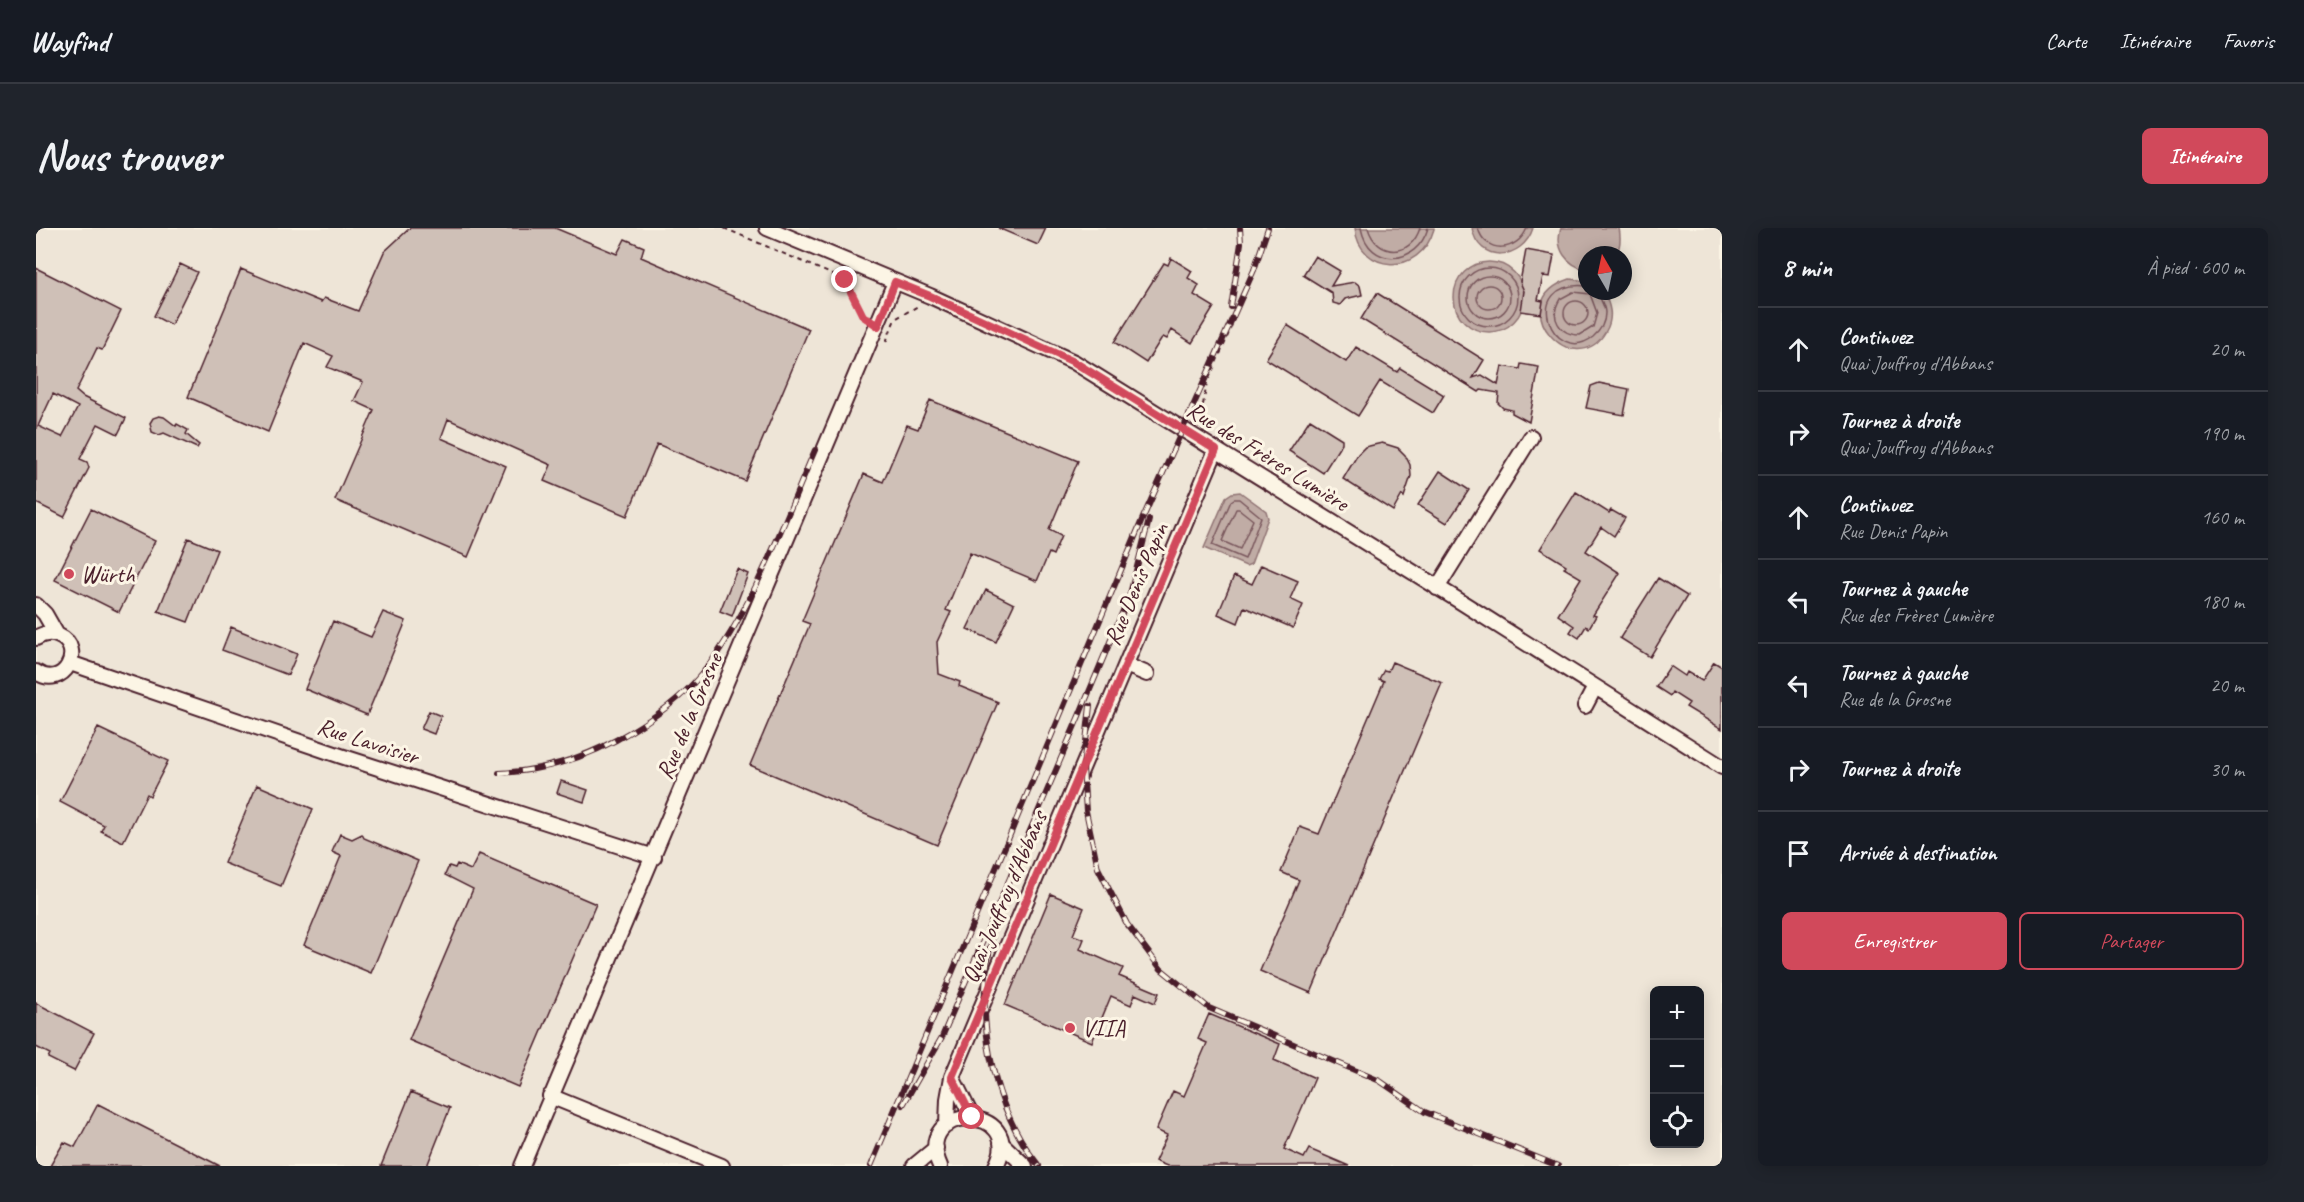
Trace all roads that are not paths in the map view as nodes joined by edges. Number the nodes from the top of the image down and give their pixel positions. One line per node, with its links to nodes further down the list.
1 (767, 228): 2 (street, Rue des Frères Lumière)
2 (895, 282): 4 (street, Rue des Frères Lumière); 17 (street, Rue de la Grosne)
3 (1531, 437): 5 (street)
4 (1216, 450): 5 (street, Rue des Frères Lumière); 10 (street, Rue Denis Papin)
5 (1437, 588): 13 (street, Rue des Frères Lumière)
6 (36, 605): 7 (street)
7 (57, 634): 8 (street); 9 (street)
8 (36, 638)
9 (70, 663): 11 (street); 17 (street, Rue Lavoisier)
10 (1126, 664): 12 (street); 15 (street, Rue Denis Papin)
11 (36, 672)
12 (1147, 674)
13 (1595, 687): 14 (street); 16 (street, Rue des Frères Lumière)
14 (1585, 706)
15 (1096, 735): 18 (street, Quai Jouffroy d'Abbans)
16 (1722, 767)
17 (654, 857): 19 (street, Rue de la Grosne)
18 (952, 1077): 20 (street); 21 (street, Quai Jouffroy d'Abbans)
19 (550, 1096): 24 (street, Rue de la Grosne); 25 (street)
20 (972, 1117): 21 (street); 22 (street)
21 (947, 1125): 23 (street)
22 (1001, 1143): 28 (street); 29 (street)
23 (936, 1148): 26 (street); 27 (street)
24 (522, 1166)
25 (722, 1166)
26 (914, 1166)
27 (940, 1166)
28 (996, 1166)
29 (1025, 1166)

